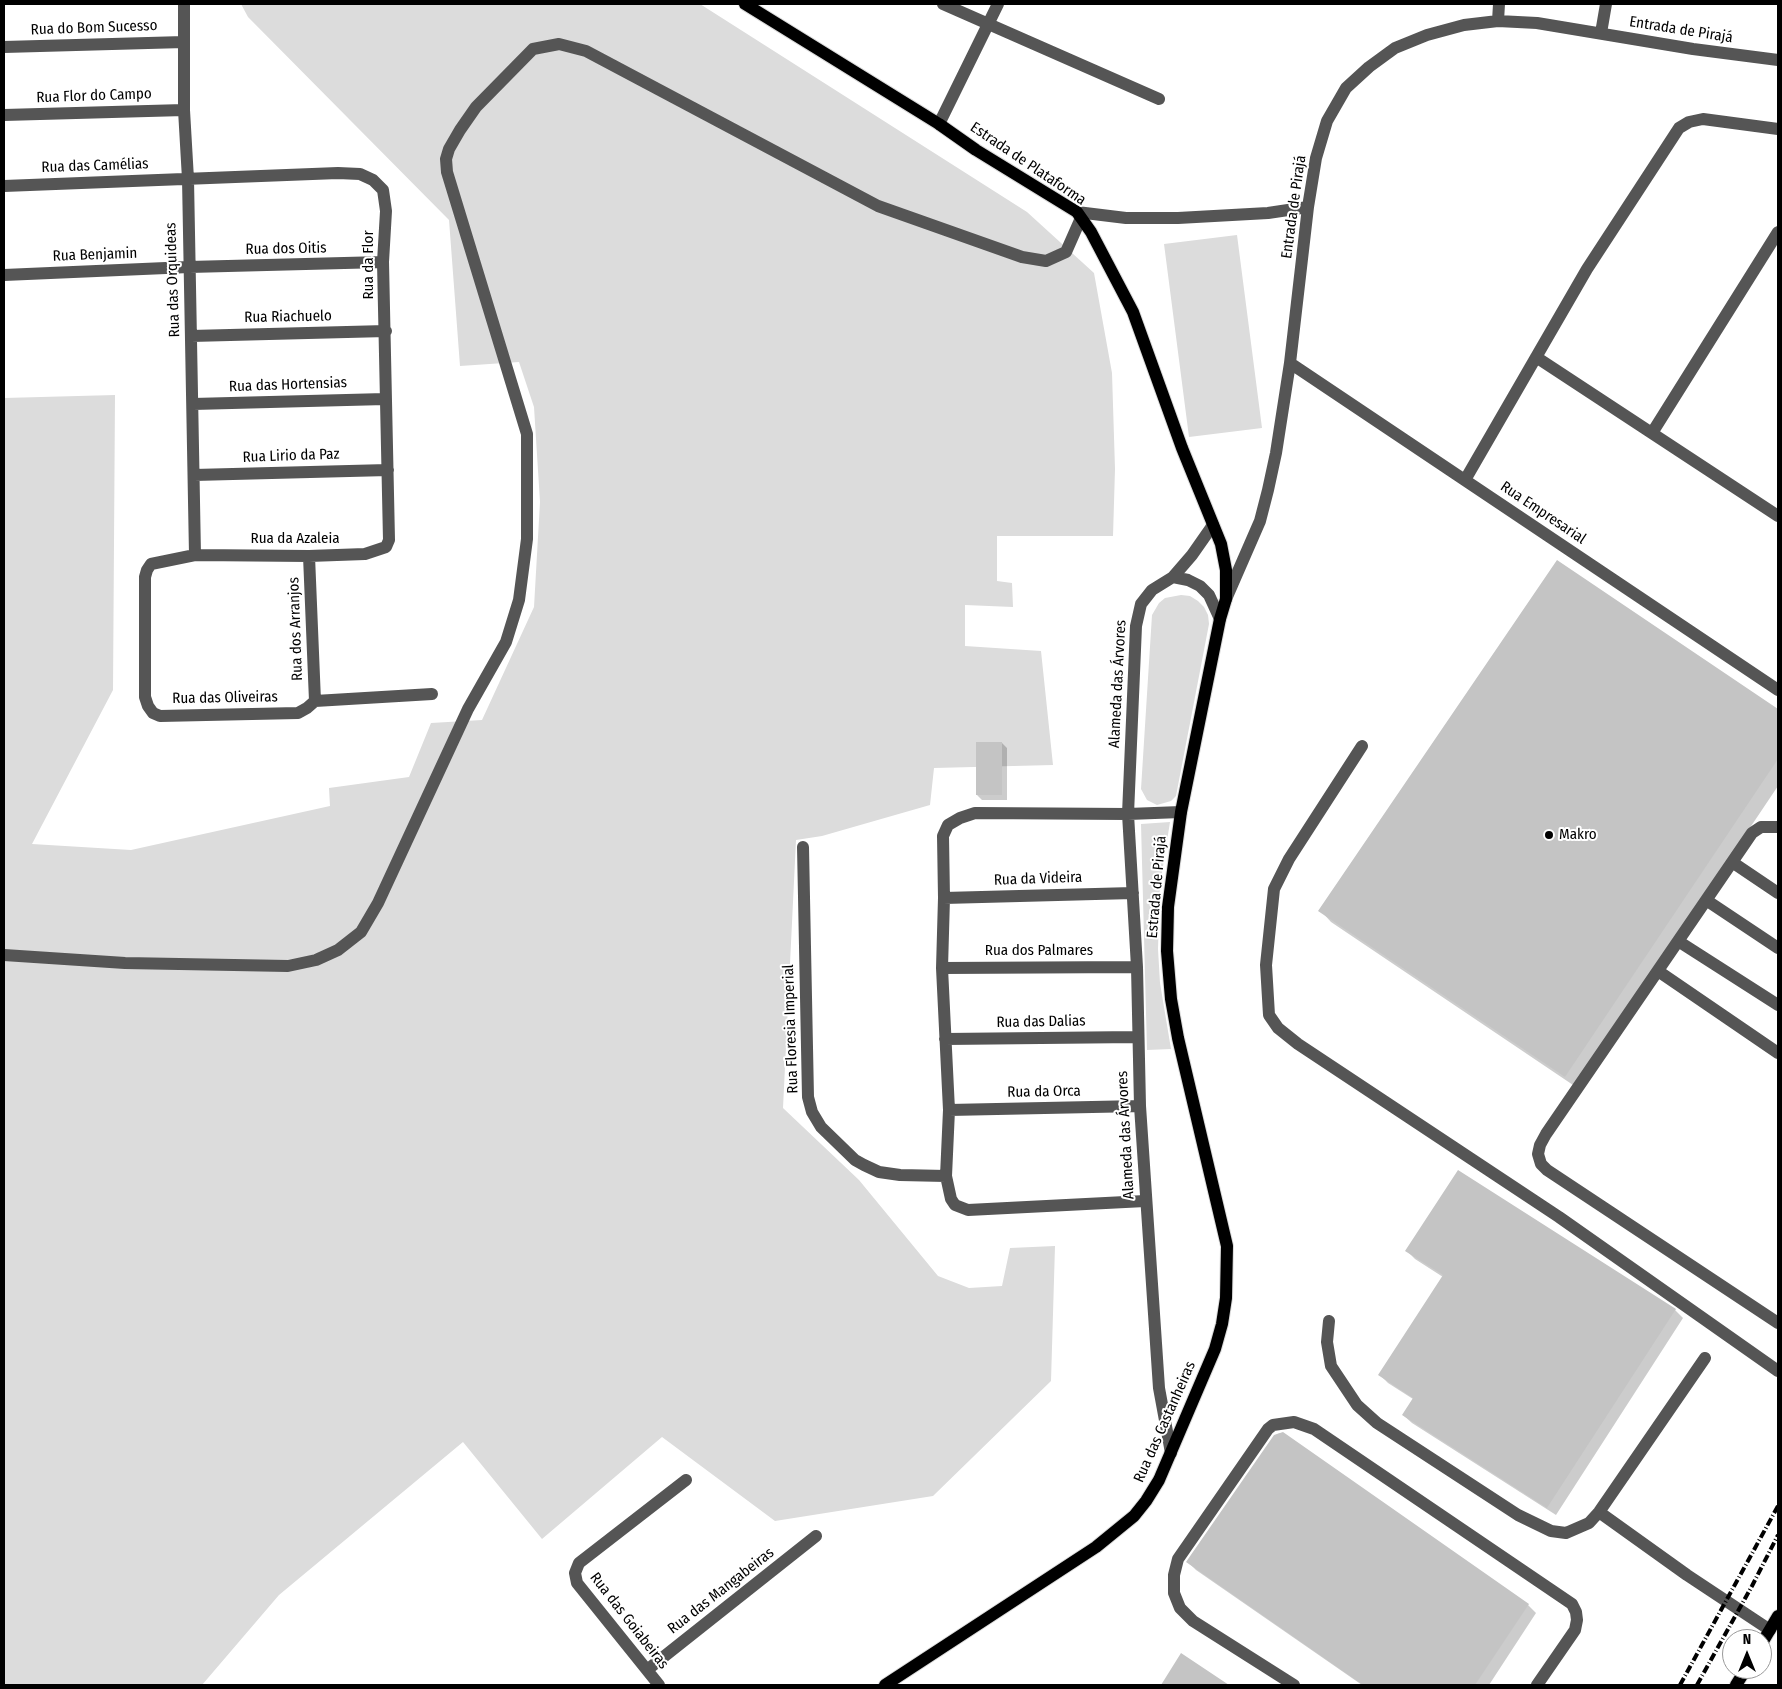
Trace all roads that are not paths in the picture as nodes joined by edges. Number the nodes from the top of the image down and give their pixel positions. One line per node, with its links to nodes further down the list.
1 (184, 4): 10 (street, Rua das Orquideas)
2 (745, 4): 16 (main road, Estrada de Plataforma)
3 (943, 4): 8 (street)
4 (998, 4): 8 (street)
5 (1499, 4): 7 (street)
6 (1606, 4): 9 (street)
7 (1498, 21): 9 (street, Entrada de Pirajá); 20 (street, Entrada de Pirajá)
8 (988, 24): 13 (street); 16 (street)
9 (1601, 34): 12 (street, Entrada de Pirajá)
10 (184, 42): 11 (street, Rua do Bom Sucesso); 14 (street, Rua das Orquideas)
11 (4, 47)
12 (1778, 60)
13 (1159, 99)
14 (184, 110): 15 (street, Rua Flor do Campo); 18 (street, Rua das Orquideas)
15 (4, 114)
16 (939, 124): 21 (main road, Estrada de Plataforma)
17 (1778, 129): 28 (street)
18 (188, 178): 19 (street, Rua das Camélias); 23 (street, Rua da Flor); 24 (street, Rua das Orquideas)
19 (4, 186)
20 (1308, 207): 21 (street); 29 (street, Entrada de Pirajá)
21 (1079, 215): 37 (main road, Estrada de Plataforma); 59 (street)
22 (1778, 232): 32 (street)
23 (384, 262): 24 (street, Rua dos Oitis); 26 (street, Rua da Flor)
24 (188, 267): 25 (street, Rua Benjamin); 27 (street, Rua das Orquideas)
25 (4, 276)
26 (386, 331): 27 (street, Rua Riachuelo); 30 (street, Rua da Flor)
27 (191, 336): 31 (street, Rua das Orquideas)
28 (1536, 357): 32 (street); 35 (street)
29 (1290, 363): 35 (street, Rua Empresarial); 42 (street, Entrada de Pirajá)
30 (385, 399): 31 (street, Rua das Hortensias); 33 (street, Rua da Flor)
31 (193, 404): 34 (street, Rua das Orquideas)
32 (1652, 433): 36 (street)
33 (388, 470): 34 (street, Rua Lirio da Paz); 38 (street, Rua da Flor)
34 (194, 476): 39 (street, Rua das Orquideas)
35 (1465, 480): 44 (street, Rua Empresarial)
36 (1778, 516)
37 (1213, 525): 41 (street, Alameda das Árvores); 42 (main road, Estrada de Plataforma)
38 (389, 540): 40 (street, Rua da Azaleia)
39 (195, 555): 40 (street, Rua da Azaleia); 46 (street, Rua das Oliveiras)
40 (309, 556): 46 (street, Rua dos Arranjos)
41 (1173, 577): 43 (street); 49 (street, Alameda das Árvores)
42 (1226, 599): 43 (main road, Estrada de Plataforma)
43 (1220, 619): 48 (main road, Estrada de Pirajá)
44 (1778, 690)
45 (432, 694): 46 (street, Rua das Oliveiras)
46 (315, 701)
47 (1362, 746): 75 (street)
48 (1181, 812): 49 (street); 71 (main road, Estrada de Pirajá)
49 (1128, 814): 53 (street, Alameda das Árvores); 55 (street)
50 (1778, 827): 52 (street)
51 (803, 847): 69 (street, Rua Floresia Imperial)
52 (1732, 862): 54 (street); 56 (street)
53 (1134, 892): 55 (street, Rua da Videira); 60 (street, Alameda das Árvores)
54 (1778, 893)
55 (944, 898): 61 (street)
56 (1706, 900): 57 (street); 58 (street)
57 (1678, 941): 62 (street); 63 (street)
58 (1778, 948)
59 (4, 955)
60 (1136, 967): 61 (street, Rua dos Palmares); 64 (street, Alameda das Árvores)
61 (942, 968): 65 (street)
62 (1658, 972): 66 (street); 73 (street)
63 (1778, 1005)
64 (1137, 1037): 65 (street, Rua das Dalias); 67 (street, Alameda das Árvores)
65 (945, 1040): 68 (street)
66 (1778, 1053)
67 (1140, 1106): 68 (street, Rua da Orca); 70 (street, Alameda das Árvores)
68 (949, 1110): 69 (street)
69 (946, 1176): 70 (street)
70 (1145, 1201): 76 (street, Alameda das Árvores)
71 (1221, 1217): 76 (main road, Rua das Castanheiras)
72 (1329, 1321): 78 (street)
73 (1778, 1323)
74 (1705, 1358): 78 (street)
75 (1778, 1370)
76 (1171, 1453): 85 (main road, Rua das Castanheiras)
77 (686, 1480): 83 (street, Rua das Goiabeiras)
78 (1599, 1512): 81 (street)
79 (816, 1536): 83 (street, Rua das Mangabeiras)
80 (1778, 1616): 82 (main road)
81 (1768, 1629)
82 (1771, 1629)
83 (647, 1670): 84 (street, Rua das Goiabeiras)
84 (659, 1685)
85 (886, 1685)
86 (1294, 1685): 87 (street)
87 (1538, 1685)

